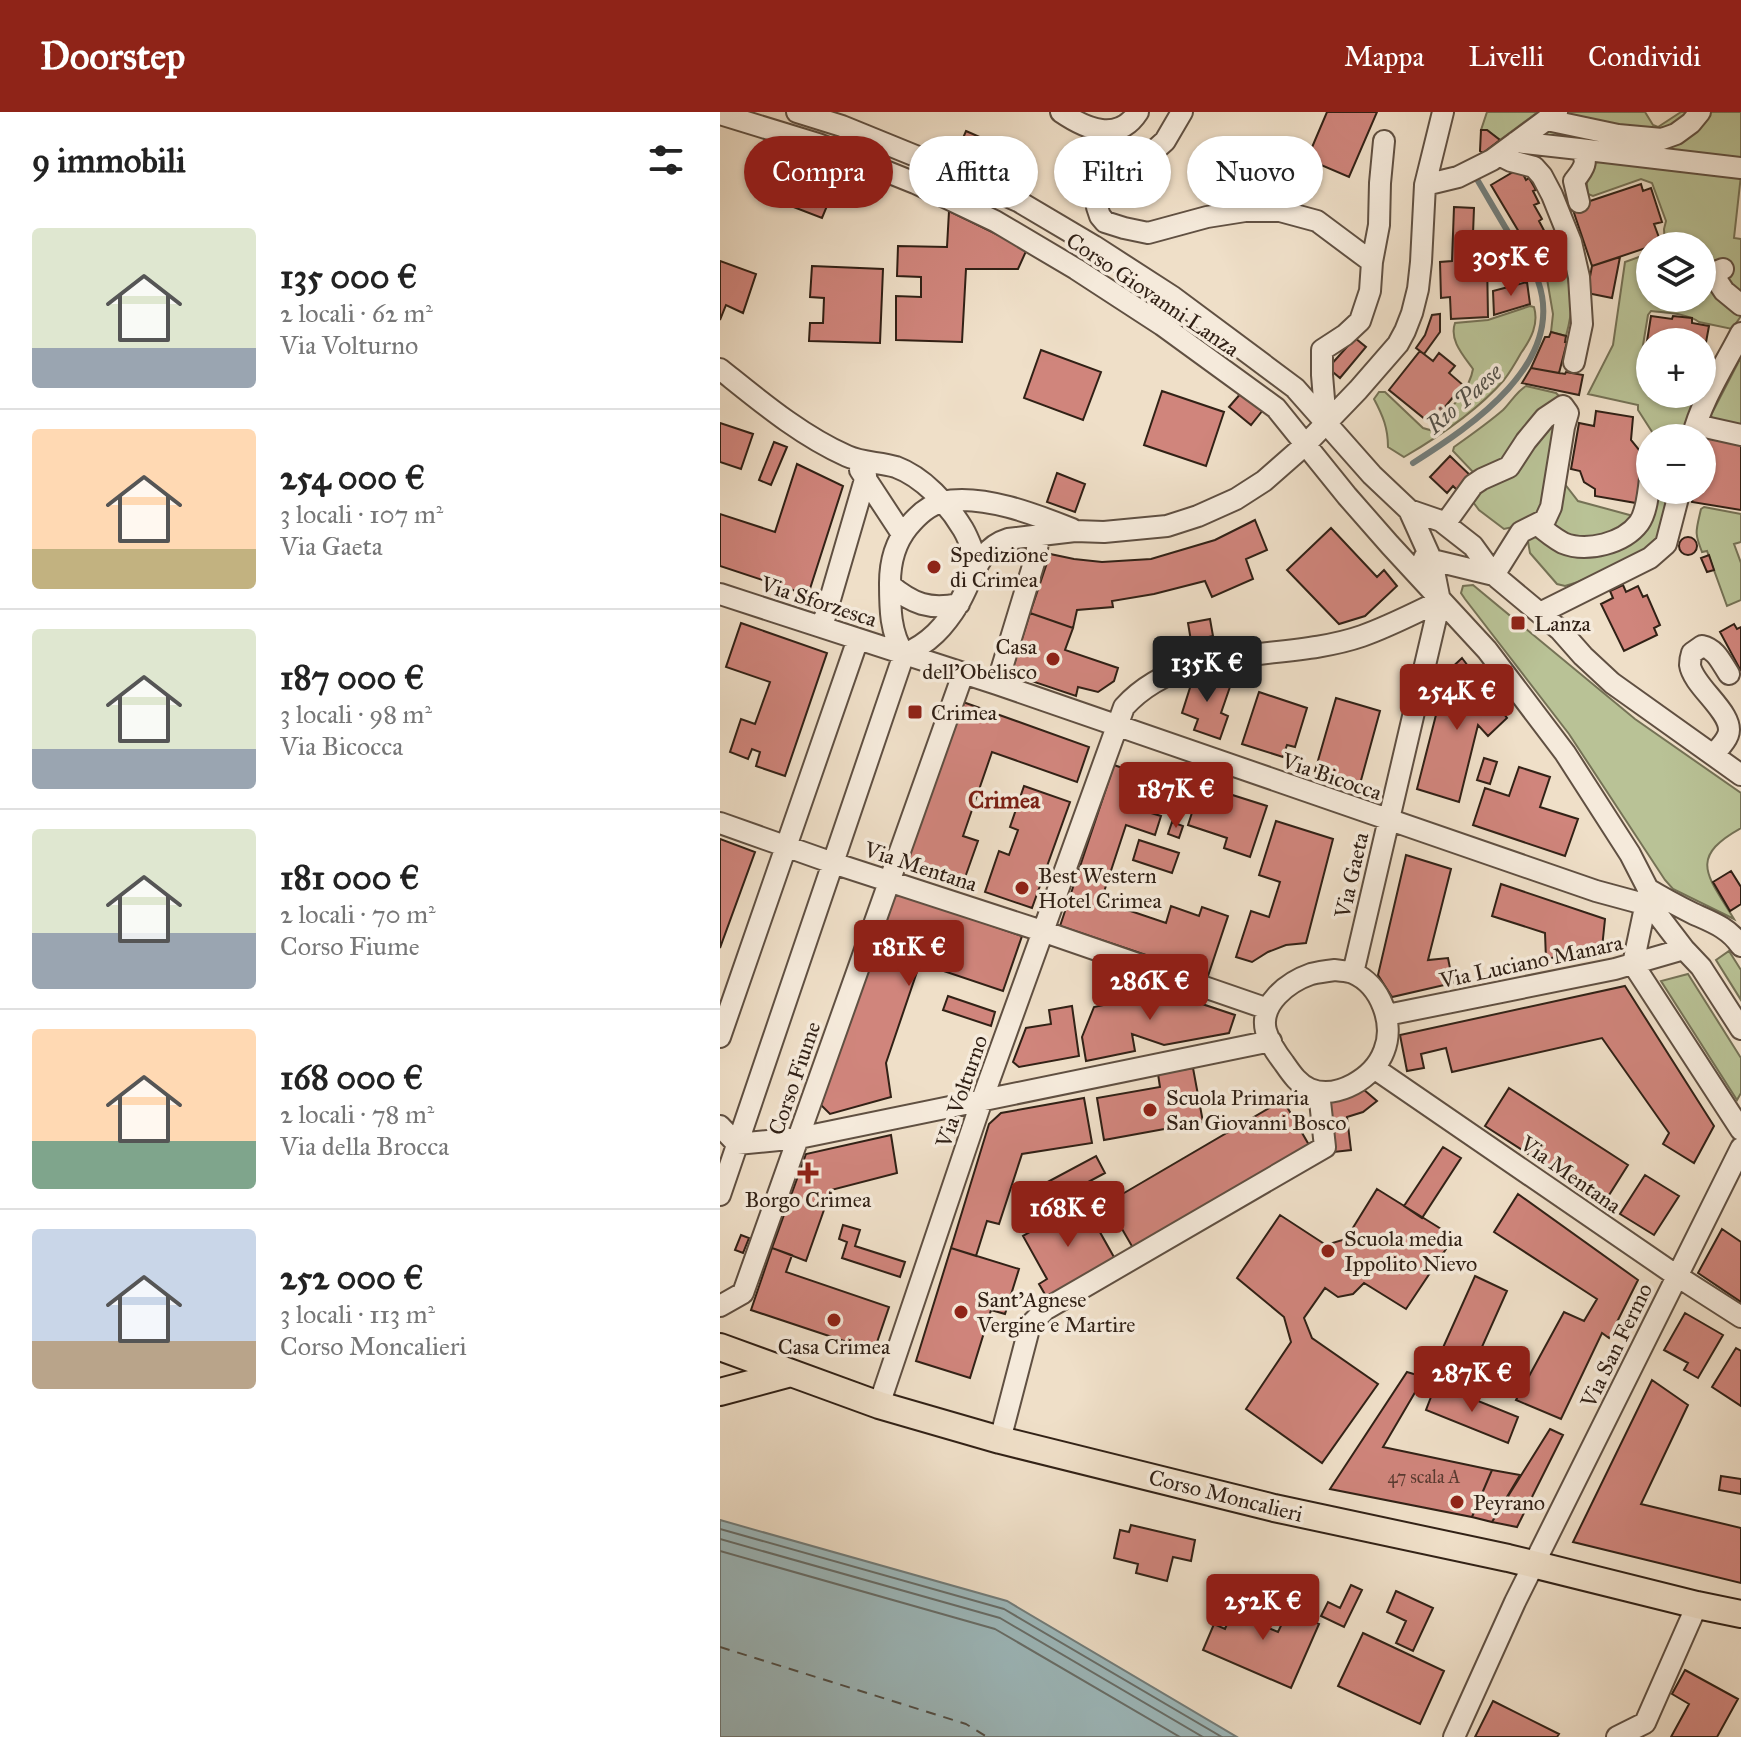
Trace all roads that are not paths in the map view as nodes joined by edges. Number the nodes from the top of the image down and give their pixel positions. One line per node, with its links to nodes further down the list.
1 (797, 112): 24 (street, Corso Giovanni Lanza)
2 (1061, 112): 3 (street)
3 (1138, 112)
4 (1182, 112): 16 (street)
5 (1443, 112): 14 (street)
6 (1700, 112): 8 (street)
7 (720, 114): 24 (street, Corso Giovanni Lanza)
8 (1552, 116): 10 (street)
9 (1384, 141): 16 (street)
10 (1516, 142): 11 (street); 12 (street)
11 (1579, 149): 13 (street); 15 (street)
12 (1499, 155): 14 (street); 20 (street)
13 (1741, 168)
14 (1425, 185): 24 (street)
15 (1579, 202)
16 (1372, 262): 24 (street)
17 (1723, 269): 18 (street)
18 (1741, 305)
19 (1741, 333): 22 (street)
20 (1574, 362)
21 (720, 369): 26 (street)
22 (1698, 424)
23 (1716, 433): 25 (street)
24 (1316, 434): 31 (street, Corso Giovanni Lanza); 34 (street); 37 (street, Corso Giovanni Lanza)
25 (1741, 435)
26 (850, 458): 27 (street); 28 (street)
27 (866, 476): 35 (street); 46 (street)
28 (943, 502): 34 (street); 35 (street); 39 (street)
29 (1646, 504): 33 (street)
30 (1676, 504): 45 (street)
31 (1409, 510): 32 (street); 38 (street, Corso Giovanni Lanza)
32 (1445, 524): 33 (street); 40 (street)
33 (1537, 524): 40 (street)
34 (1075, 531): 36 (street)
35 (902, 534): 41 (street)
36 (1039, 535): 39 (street); 51 (street)
37 (1390, 545): 38 (street); 43 (street, Corso Giovanni Lanza)
38 (1432, 561): 40 (street); 43 (street, Corso Giovanni Lanza)
39 (978, 563): 44 (street)
40 (1494, 575): 45 (street)
41 (890, 585): 44 (street); 48 (street)
42 (720, 594): 46 (street, Via Sforzesca)
43 (1440, 601): 52 (street, Via Volturno); 55 (street, Via Gaeta); 60 (street, Corso Giovanni Lanza)
44 (959, 604): 48 (street)
45 (1540, 613): 53 (street)
46 (822, 627): 47 (street, Via Sforzesca)
47 (858, 639): 48 (street, Via Sforzesca); 57 (street)
48 (904, 654): 49 (street, Via Bicocca); 58 (street, Corso Fiume)
49 (963, 674): 51 (street, Via Bicocca); 59 (street, Corso Fiume)
50 (1729, 674): 53 (street)
51 (997, 684): 52 (street, Via Bicocca)
52 (1116, 726): 55 (street, Via Bicocca); 61 (street, Via Volturno)
53 (1713, 755): 54 (street)
54 (1741, 775)
55 (1389, 821): 60 (street, Via Bicocca); 65 (street, Via Gaeta)
56 (720, 823): 57 (street, Via Mentana)
57 (785, 846): 58 (street, Via Mentana); 69 (street)
58 (833, 863): 59 (street, Via Mentana); 77 (street, Corso Fiume)
59 (889, 881): 61 (street, Via Mentana); 76 (street, Corso Fiume)
60 (1650, 900): 62 (street); 63 (street, Corso Giovanni Lanza); 64 (street)
61 (1042, 931): 66 (street, Via Mentana); 73 (street, Via Volturno)
62 (1741, 946)
63 (1684, 949): 64 (street, Via Luciano Manara); 68 (street, Corso Giovanni Lanza)
64 (1633, 964): 67 (street, Via Luciano Manara); 75 (street)
65 (1353, 973): 66 (street); 67 (street)
66 (1268, 1009): 70 (street)
67 (1387, 1015): 71 (street)
68 (1741, 1029)
69 (720, 1037)
70 (1271, 1041): 72 (street); 73 (street)
71 (1374, 1068): 72 (street); 80 (street, Via Mentana)
72 (1319, 1092): 87 (street)
73 (982, 1100): 76 (street); 86 (street, Via Volturno)
74 (720, 1126): 77 (street)
75 (1741, 1130)
76 (799, 1138): 77 (street); 81 (street, Corso Fiume)
77 (737, 1144): 79 (street, Corso Fiume)
78 (1741, 1148): 80 (street, Via San Fermo)
79 (720, 1195)
80 (1677, 1276): 82 (street, Via Mentana); 88 (street, Via San Fermo)
81 (720, 1306)
82 (1741, 1317)
83 (720, 1347): 84 (main road, Corso Moncalieri)
84 (791, 1373): 85 (main road); 86 (main road, Corso Moncalieri)
85 (720, 1392)
86 (879, 1405): 87 (main road, Corso Moncalieri)
87 (1000, 1440): 88 (main road, Corso Moncalieri)
88 (1534, 1564): 89 (main road, Corso Moncalieri); 91 (street, Via San Fermo)
89 (1697, 1605): 90 (main road, Corso Moncalieri); 92 (street)
90 (1741, 1614)
91 (1454, 1737)
92 (1617, 1737)

